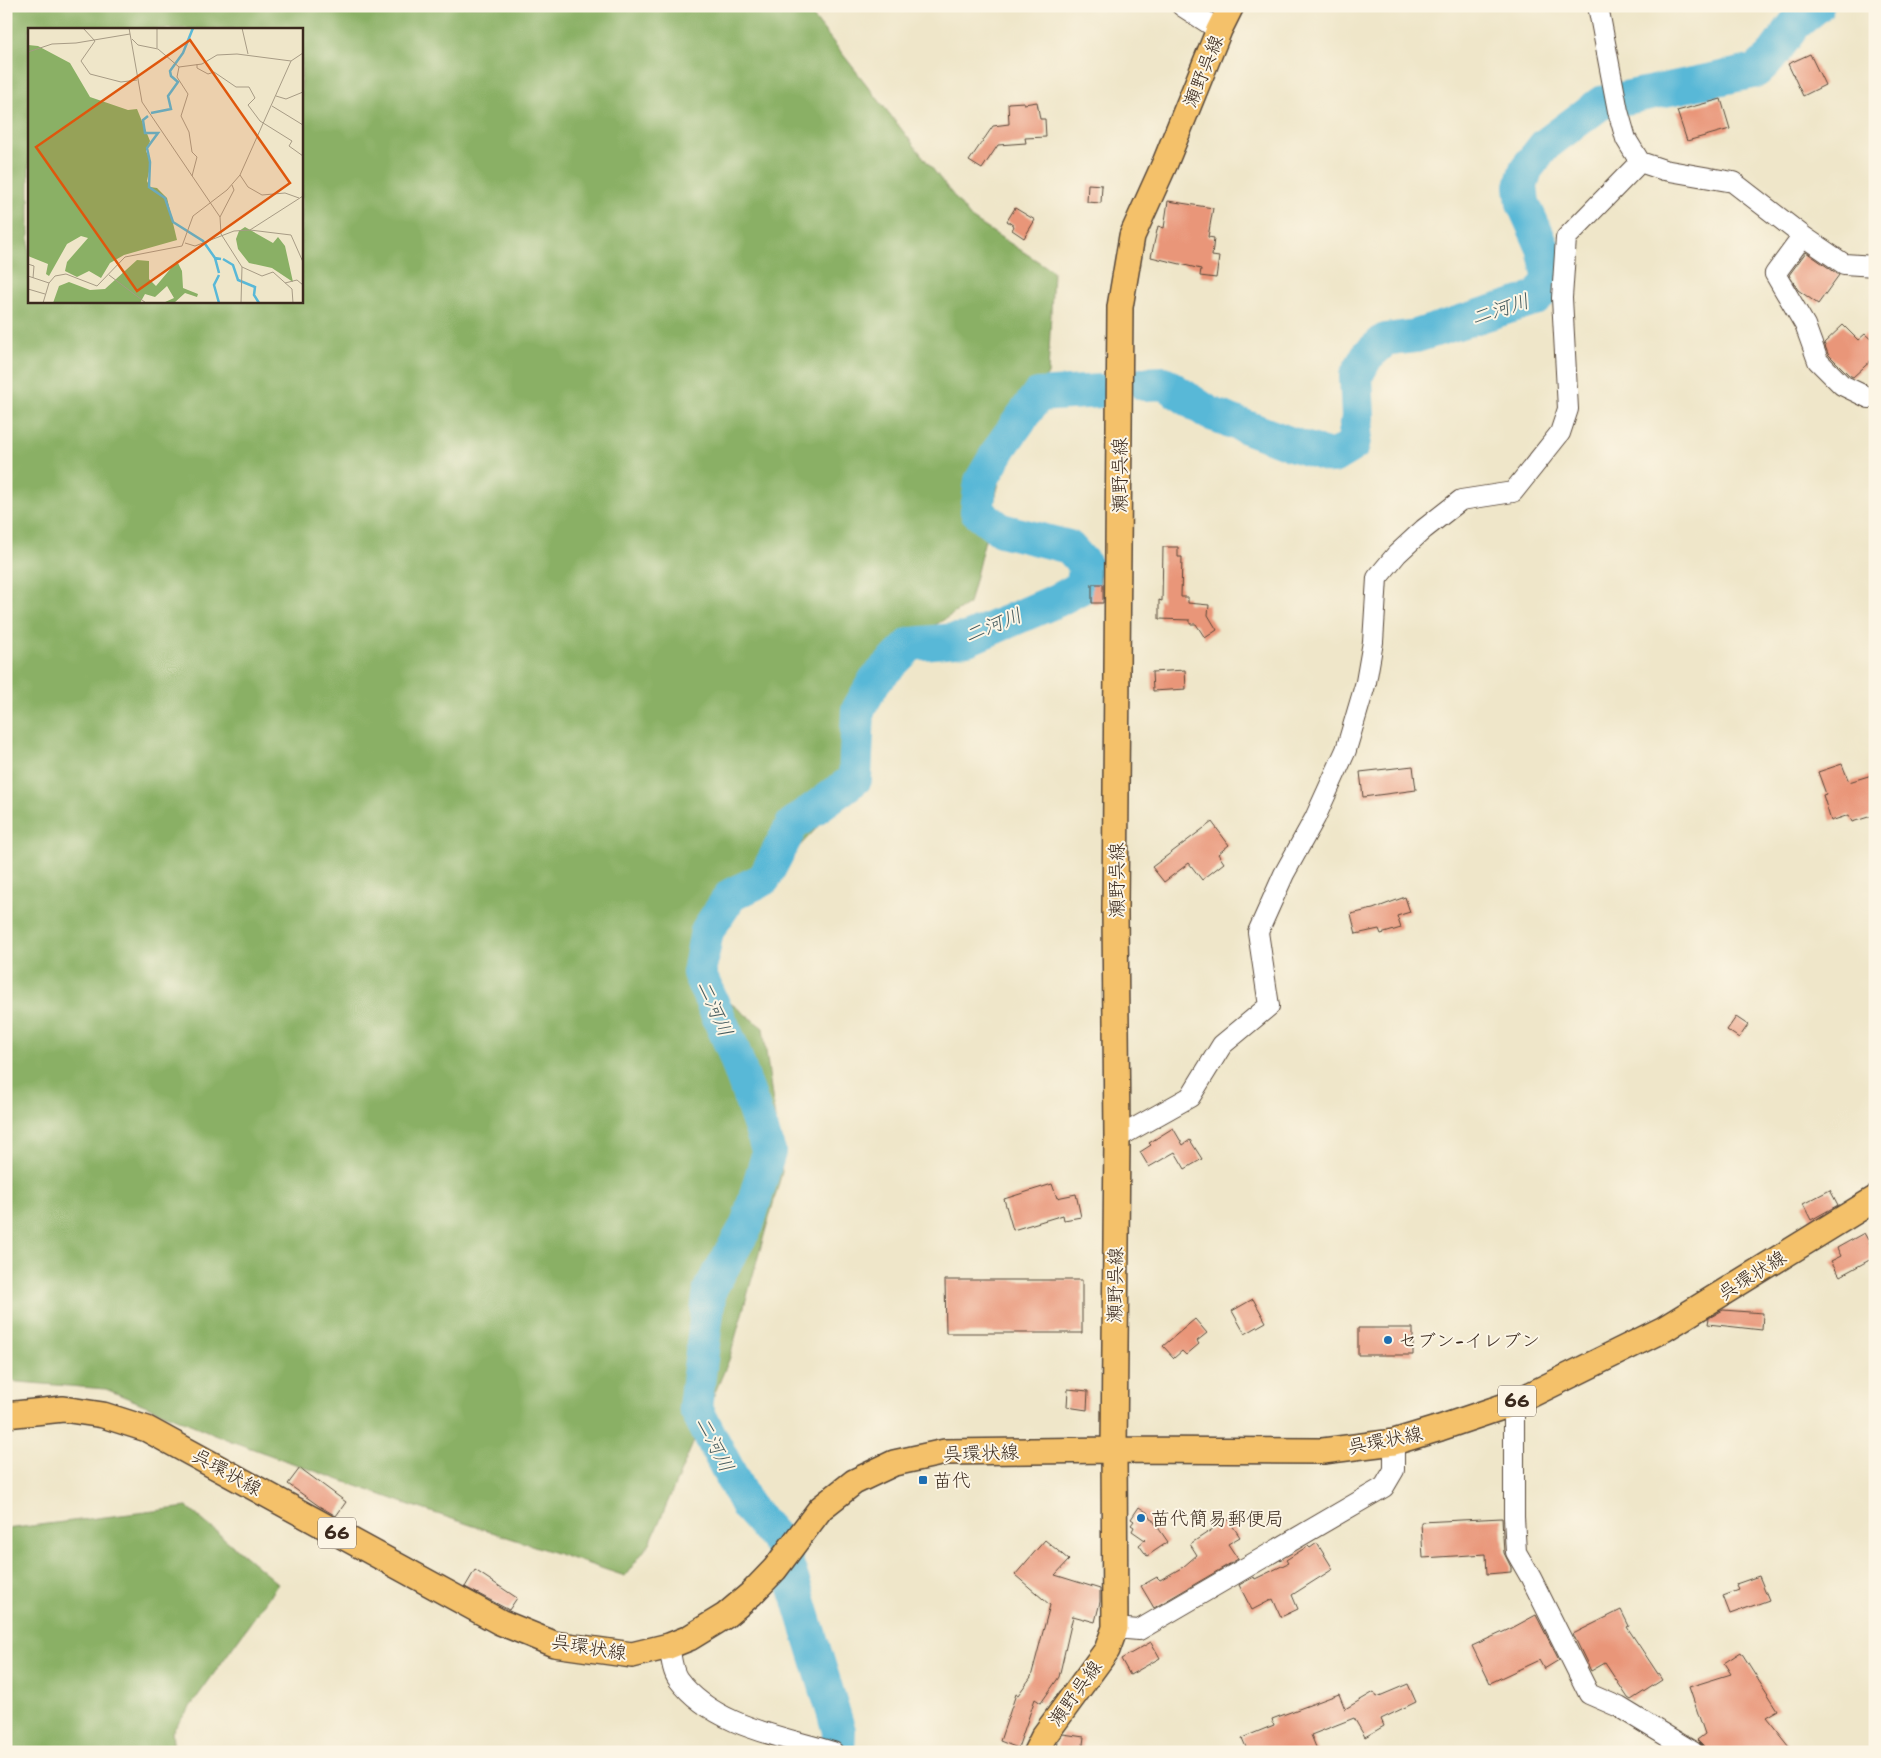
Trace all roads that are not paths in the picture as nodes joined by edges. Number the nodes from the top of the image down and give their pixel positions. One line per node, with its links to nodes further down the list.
1 (1182, 6): 4 (street)
2 (1231, 6): 4 (main road, 瀬野呉線)
3 (1598, 6): 5 (street)
4 (1219, 30): 9 (main road, 瀬野呉線)
5 (1640, 162): 6 (street); 9 (street)
6 (1803, 236): 7 (street); 8 (street)
7 (1875, 266)
8 (1875, 398)
9 (1117, 1138): 14 (main road, 瀬野呉線)
10 (1875, 1199): 11 (main road, 呉環状線 / 66)
11 (1514, 1403): 13 (main road, 呉環状線 / 66); 19 (street)
12 (6, 1415): 16 (main road, 呉環状線 / 66)
13 (1394, 1442): 14 (main road, 呉環状線 / 66); 15 (street)
14 (1114, 1450): 15 (main road, 瀬野呉線); 16 (main road, 呉環状線 / 66)
15 (1115, 1628): 18 (main road, 瀬野呉線)
16 (669, 1646): 17 (street)
17 (833, 1752)
18 (1036, 1752)
19 (1693, 1752)

